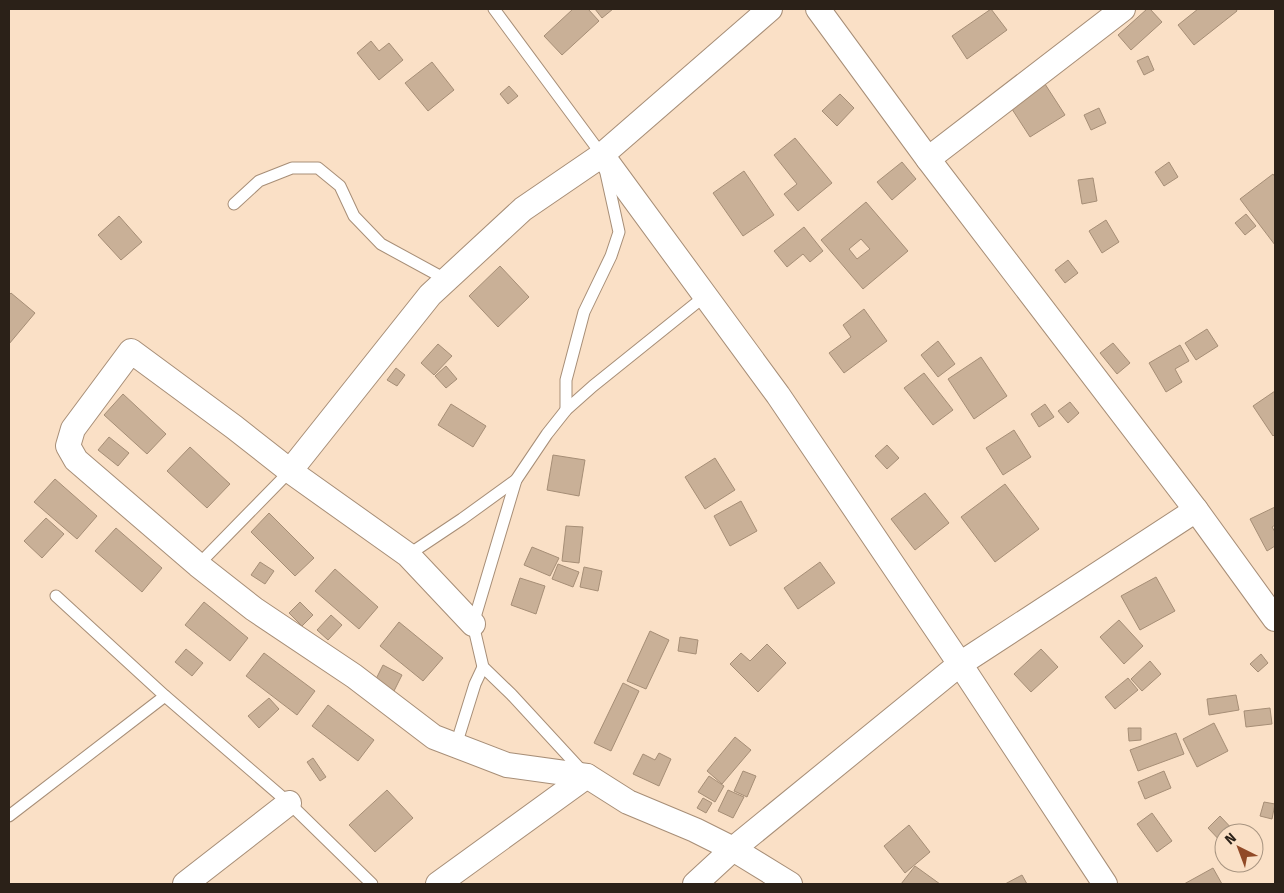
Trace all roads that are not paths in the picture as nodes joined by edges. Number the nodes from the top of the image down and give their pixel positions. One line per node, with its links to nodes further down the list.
1 (494, 9): 5 (lane)
2 (770, 9): 5 (street)
3 (818, 9): 6 (street)
4 (1123, 9): 6 (street)
5 (602, 155): 8 (street); 9 (street); 10 (lane)
6 (928, 159): 13 (street)
7 (234, 204): 8 (lane)
8 (447, 280): 11 (street)
9 (706, 296): 10 (lane); 19 (street)
10 (566, 410): 12 (lane)
11 (290, 471): 14 (street); 15 (lane); 15 (street)
12 (516, 480): 14 (lane); 18 (lane)
13 (1196, 510): 17 (street); 19 (street)
14 (408, 555): 18 (street)
15 (198, 565): 22 (street)
16 (56, 596): 21 (lane)
17 (1275, 619)
18 (473, 624): 20 (lane)
19 (960, 664): 26 (street); 32 (street)
20 (483, 667): 22 (lane); 23 (lane)
21 (165, 696): 24 (lane); 25 (lane)
22 (456, 745): 23 (street)
23 (587, 776): 26 (street); 29 (street)
24 (289, 803): 27 (street); 28 (lane)
25 (9, 816)
26 (734, 849): 30 (street); 31 (street)
27 (185, 884)
28 (372, 884)
29 (438, 884)
30 (695, 884)
31 (790, 884)
32 (1105, 884)

